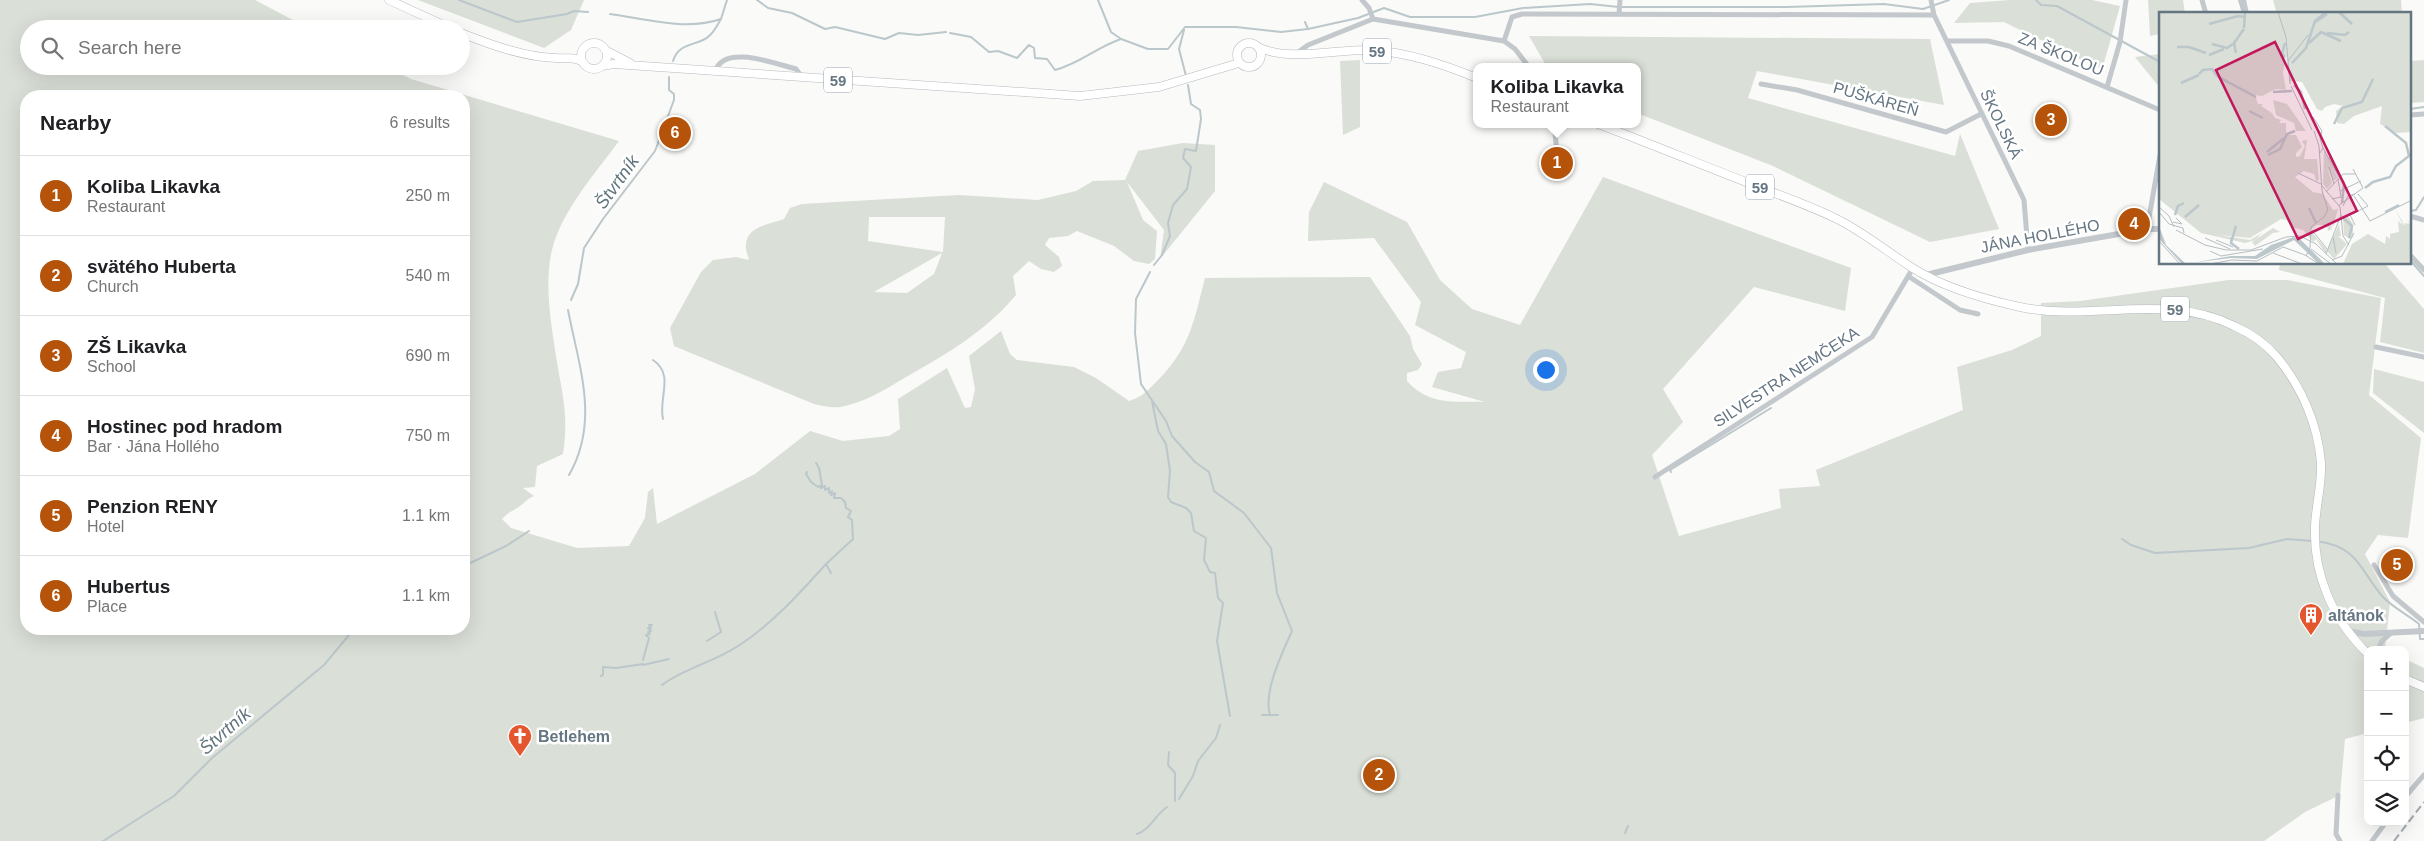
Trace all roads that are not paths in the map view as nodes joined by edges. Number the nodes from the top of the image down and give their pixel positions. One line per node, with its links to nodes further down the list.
1 (389, 0): 9 (main road)
2 (1362, 0): 7 (street)
3 (1620, 0): 6 (street)
4 (1931, 0): 8 (street, ŠKOLSKÁ)
5 (2126, 0): 31 (street)
6 (1619, 14): 8 (street); 11 (street)
7 (1371, 15): 11 (street); 18 (street)
8 (1934, 15): 12 (street, ŠKOLSKÁ)
9 (432, 20)
10 (470, 36): 19 (main road, 59)
11 (1504, 41): 23 (street)
12 (1947, 41): 31 (street, ZA ŠKOLOU); 33 (street, ŠKOLSKÁ)
13 (1258, 47): 16 (main road, 59); 17 (main road, 59); 20 (main road)
14 (584, 48): 15 (main road, 59); 19 (main road, 59); 21 (main road)
15 (605, 50): 24 (main road); 25 (main road, 59)
16 (1238, 51): 22 (main road); 27 (main road, 59)
17 (1273, 52): 18 (main road, 59); 20 (main road, 59)
18 (1297, 53): 29 (main road, 59)
19 (551, 58): 21 (main road, 59)
20 (1261, 60): 22 (main road, 59)
21 (583, 62): 24 (main road, 59)
22 (1239, 63): 27 (main road, 59)
23 (1525, 63)
24 (602, 66): 25 (main road, 59)
25 (636, 66): 26 (main road, 59)
26 (715, 72): 28 (main road, 59); 28 (street)
27 (1198, 76): 28 (main road, 59)
28 (802, 77)
29 (1473, 77)
30 (1761, 84): 33 (street, PUŠKÁREŇ)
31 (2106, 87): 32 (street, ZA ŠKOLOU)
32 (2159, 110)
33 (1981, 114): 40 (street, ŠKOLSKÁ)
34 (1554, 128): 36 (street)
35 (1608, 128): 42 (main road, 59)
36 (1556, 152)
37 (2159, 161): 38 (street)
38 (2147, 229): 39 (street, JÁNA HOLLÉHO); 40 (street, JÁNA HOLLÉHO)
39 (2159, 230)
40 (2028, 250): 44 (street, JÁNA HOLLÉHO)
41 (2412, 257): 43 (street)
42 (1912, 268): 44 (main road, 59); 45 (street, SILVESTRA NEMČEKA)
43 (2424, 270)
44 (1926, 275): 52 (main road, 59)
45 (1908, 276): 46 (street); 49 (street, SILVESTRA NEMČEKA)
46 (1978, 314)
47 (2376, 347): 48 (street)
48 (2424, 357)
49 (1655, 477)
50 (2374, 565): 51 (street)
51 (2424, 622)
52 (2347, 630): 54 (street); 56 (main road, 59)
53 (2424, 631): 54 (street)
54 (2391, 633): 55 (street)
55 (2380, 646)
56 (2364, 649)
57 (2409, 681): 58 (main road)
58 (2424, 687)
59 (2424, 775): 60 (street)
60 (2409, 792)
61 (2338, 795): 63 (street)
62 (2383, 826): 64 (street)
63 (2340, 841)
64 (2372, 841)

